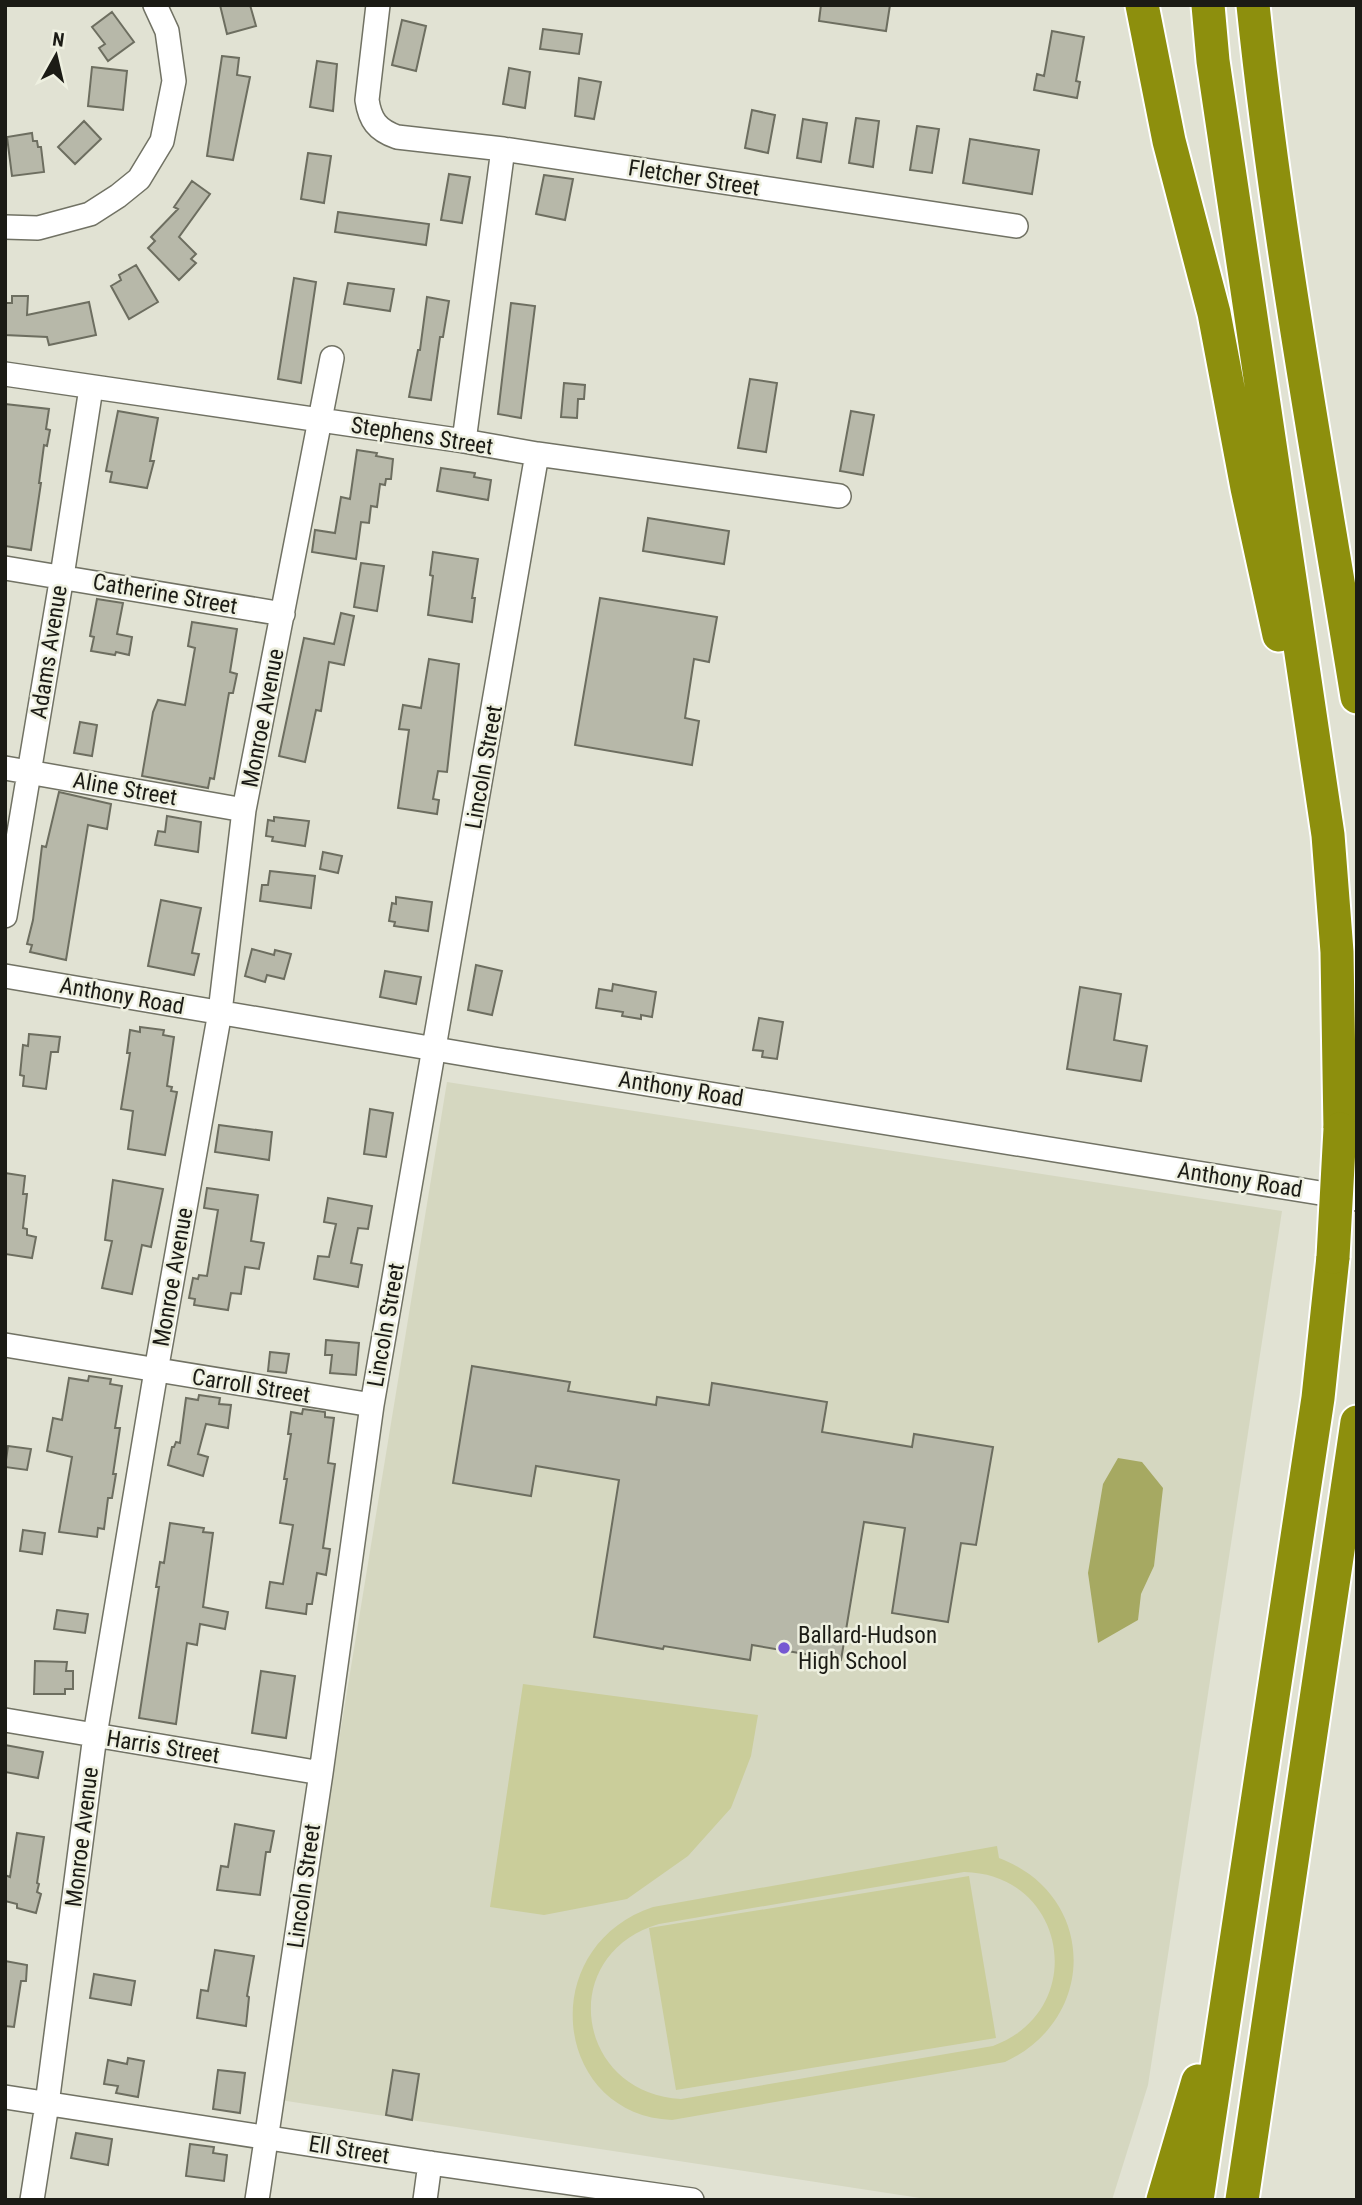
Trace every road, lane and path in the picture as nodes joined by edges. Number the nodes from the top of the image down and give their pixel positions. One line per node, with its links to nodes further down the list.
1 (155, 5): 7 (street)
2 (378, 5): 6 (street, Fletcher Street)
3 (1142, 5): 23 (highway)
4 (1208, 5): 23 (highway)
5 (1253, 5): 19 (highway)
6 (503, 149): 8 (street, Fletcher Street); 13 (street)
7 (5, 226)
8 (1016, 226)
9 (332, 358): 12 (street, Monroe Avenue)
10 (5, 374): 11 (street, Stephens Street)
11 (91, 388): 12 (street, Stephens Street); 17 (street, Adams Avenue)
12 (321, 420): 13 (street, Stephens Street); 18 (street, Monroe Avenue)
13 (464, 442): 14 (street, Stephens Street)
14 (537, 454): 15 (street, Stephens Street); 27 (street, Lincoln Street)
15 (839, 496)
16 (5, 568): 17 (street, Catherine Street)
17 (62, 576): 18 (street, Catherine Street); 21 (street, Adams Avenue)
18 (284, 614): 22 (street, Monroe Avenue)
19 (1357, 697)
20 (5, 768): 21 (street, Aline Street)
21 (29, 772): 22 (street, Aline Street); 24 (street, Adams Avenue)
22 (244, 810): 26 (street, Monroe Avenue)
23 (1328, 835): 36 (highway, bridge)
24 (5, 916)
25 (5, 976): 26 (street, Anthony Road)
26 (220, 1013): 27 (street, Anthony Road); 30 (street, Monroe Avenue)
27 (435, 1049): 28 (street, Anthony Road); 31 (street, Lincoln Street)
28 (1357, 1199)
29 (5, 1345): 30 (street, Carroll Street)
30 (156, 1371): 31 (street, Carroll Street); 34 (street, Monroe Avenue)
31 (372, 1405): 35 (street, Lincoln Street)
32 (1357, 1422): 47 (highway)
33 (5, 1720): 34 (street, Harris Street)
34 (95, 1735): 35 (street, Harris Street); 38 (street, Monroe Avenue)
35 (321, 1773): 39 (street, Lincoln Street)
36 (1232, 1965): 45 (highway); 46 (highway)
37 (5, 2097): 38 (street, Ell Street)
38 (47, 2104): 39 (street, Ell Street); 42 (street, Monroe Avenue)
39 (267, 2138): 40 (street, Ell Street); 43 (street, Lincoln Street)
40 (430, 2163): 41 (street, Ell Street); 44 (street)
41 (684, 2199)
42 (32, 2200)
43 (257, 2200)
44 (425, 2200)
45 (1163, 2200)
46 (1197, 2200)
47 (1242, 2200)

